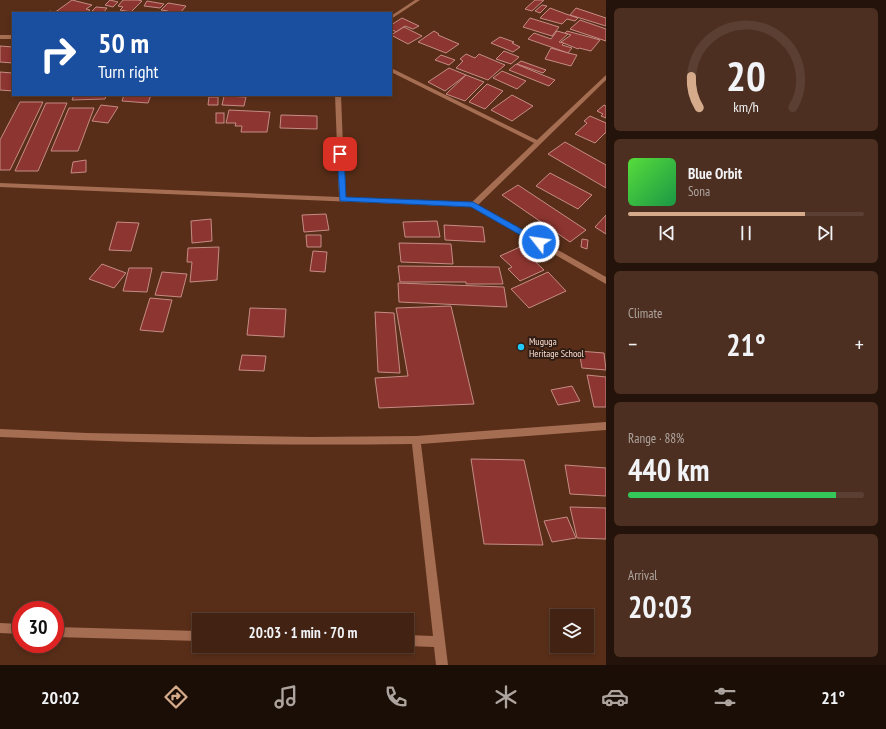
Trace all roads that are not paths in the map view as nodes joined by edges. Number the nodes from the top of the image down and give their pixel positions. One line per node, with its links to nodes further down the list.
1 (418, 0): 2 (street)
2 (392, 17)
3 (0, 37): 4 (street)
4 (12, 37)
5 (392, 70): 8 (street)
6 (606, 77): 8 (street)
7 (338, 96): 10 (street)
8 (537, 142): 11 (street)
9 (0, 185): 10 (street)
10 (342, 199): 11 (street)
11 (473, 204): 12 (street)
12 (606, 281)
13 (606, 426): 15 (street)
14 (0, 433): 15 (street)
15 (416, 440): 21 (street)
16 (0, 628): 17 (street)
17 (12, 629)
18 (64, 632): 19 (street)
19 (192, 636)
20 (414, 641): 21 (street)
21 (439, 642): 22 (street)
22 (442, 665)

